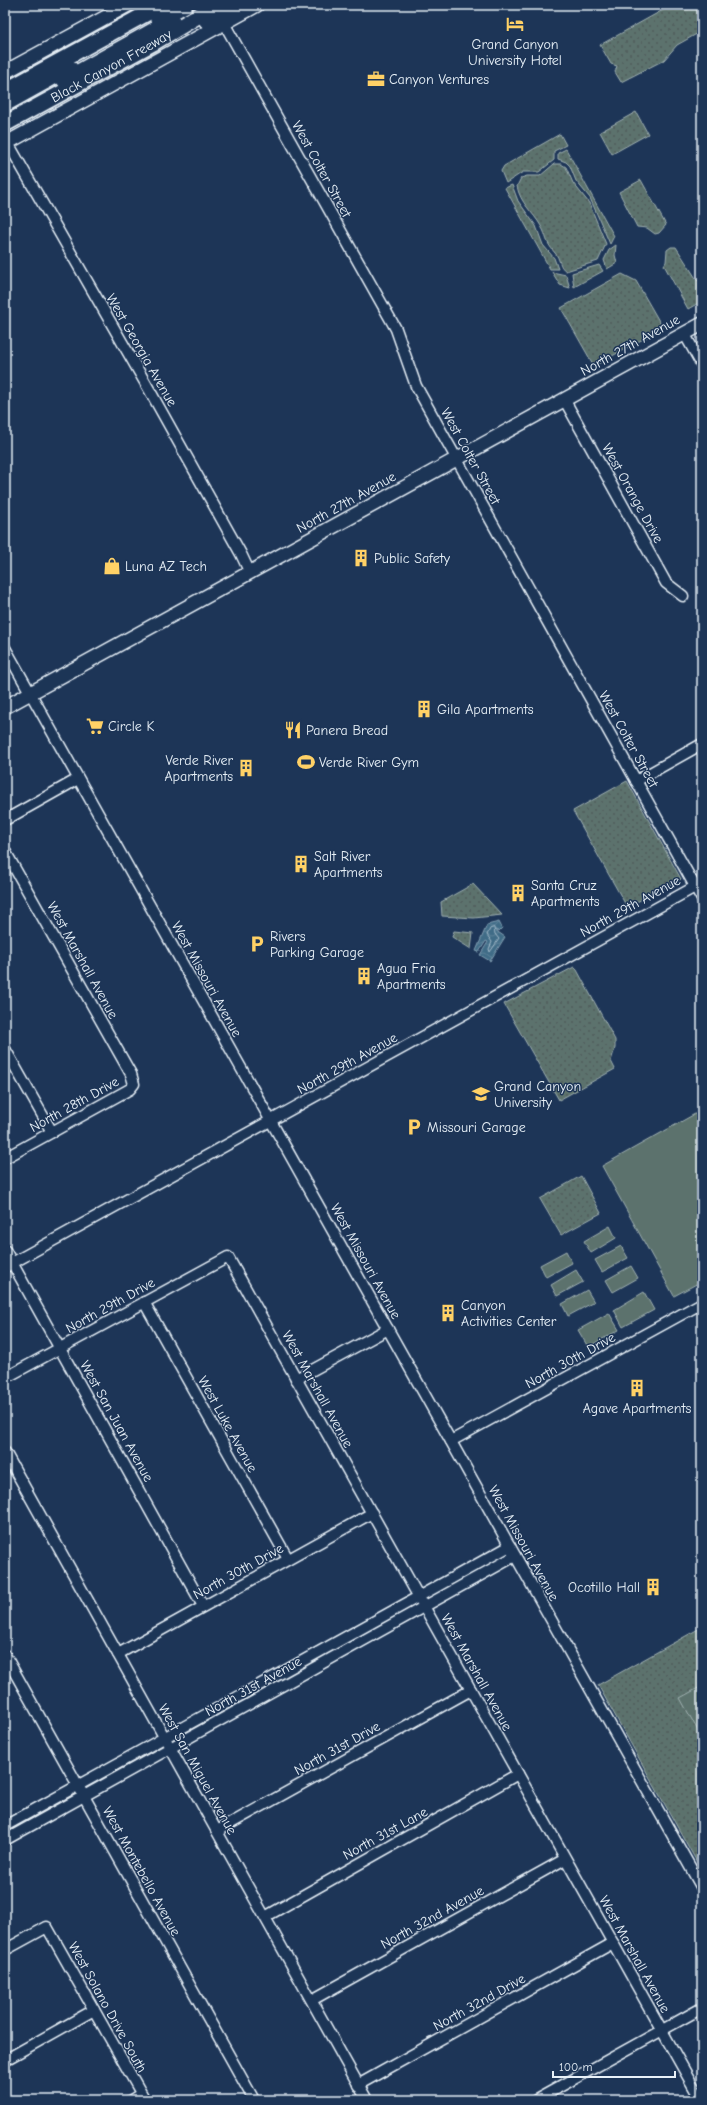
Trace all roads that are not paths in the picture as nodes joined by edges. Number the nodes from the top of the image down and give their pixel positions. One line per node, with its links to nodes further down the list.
1 (128, 5): 12 (main road)
2 (158, 5): 9 (highway)
3 (162, 5): 9 (highway, Black Canyon Freeway)
4 (185, 5): 14 (highway)
5 (200, 5): 15 (highway)
6 (216, 5): 11 (highway, Black Canyon Freeway)
7 (237, 5): 11 (highway)
8 (258, 5): 10 (main road)
9 (142, 16): 13 (highway, Black Canyon Freeway)
10 (224, 23): 17 (main road); 22 (street, West Colter Street)
11 (154, 43): 16 (highway, Black Canyon Freeway)
12 (5, 72)
13 (5, 91)
14 (5, 104)
15 (5, 112)
16 (5, 124)
17 (6, 144): 23 (street, West Georgia Avenue)
18 (702, 324): 19 (main road, North 27th Avenue)
19 (684, 333): 20 (street); 21 (main road, North 27th Avenue)
20 (702, 365)
21 (564, 399): 22 (main road, North 27th Avenue); 24 (street, West Orange Drive)
22 (456, 459): 23 (main road, North 27th Avenue); 30 (street, West Colter Street)
23 (250, 573): 26 (main road, North 27th Avenue)
24 (683, 596)
25 (5, 648): 26 (street, West Missouri Avenue)
26 (30, 694): 27 (main road, North 27th Avenue); 29 (street, West Missouri Avenue)
27 (5, 707)
28 (702, 744): 30 (street)
29 (78, 779): 31 (street); 37 (street, West Missouri Avenue)
30 (636, 781): 33 (street, West Colter Street)
31 (5, 820)
32 (5, 851): 36 (street, West Marshall Avenue)
33 (699, 885): 34 (street, West Colter Street); 37 (street, North 29th Avenue)
34 (702, 899)
35 (5, 1049): 38 (street)
36 (134, 1084): 38 (street, North 28th Drive)
37 (271, 1121): 42 (street, North 29th Avenue); 45 (street, West Missouri Avenue)
38 (52, 1132): 39 (street, North 28th Drive)
39 (5, 1158)
40 (5, 1250): 42 (street, West San Juan Avenue)
41 (228, 1257): 43 (street, North 29th Drive); 48 (street, West Marshall Avenue)
42 (9, 1265): 46 (street, West San Juan Avenue)
43 (144, 1302): 46 (street, North 29th Drive); 54 (street, West Luke Avenue)
44 (702, 1304): 49 (street, North 30th Drive)
45 (388, 1329): 48 (street); 49 (street, West Missouri Avenue)
46 (61, 1348): 47 (street, North 29th Drive); 56 (street, West San Juan Avenue)
47 (5, 1378)
48 (296, 1378): 51 (street, West Marshall Avenue)
49 (451, 1441): 52 (street, West Missouri Avenue)
50 (5, 1452): 57 (street, West San Miguel Avenue)
51 (372, 1513): 54 (street, North 30th Drive); 55 (street, West Marshall Avenue)
52 (510, 1546): 53 (street, West Missouri Avenue); 55 (street, North 31st Avenue)
53 (515, 1556): 55 (street, North 31st Avenue); 71 (street, West Missouri Avenue)
54 (288, 1559): 56 (street, North 30th Drive)
55 (422, 1602): 59 (street, North 31st Avenue); 60 (street, North 31st Avenue); 61 (street, West Marshall Avenue)
56 (203, 1606): 57 (street, North 30th Drive)
57 (118, 1654): 62 (street, West San Miguel Avenue)
58 (5, 1655): 65 (street, West Montebello Avenue)
59 (286, 1672): 60 (street); 62 (street, North 31st Avenue)
60 (291, 1681): 63 (street, North 31st Avenue)
61 (471, 1690): 64 (street, West Marshall Avenue); 68 (street, North 31st Drive)
62 (164, 1737): 63 (street, West San Miguel Avenue); 65 (street, North 31st Avenue)
63 (170, 1748): 66 (street, North 31st Avenue); 68 (street, West San Miguel Avenue)
64 (518, 1774): 70 (street, West Marshall Avenue); 72 (street, North 31st Lane)
65 (78, 1786): 66 (street, West Montebello Avenue); 67 (street, North 31st Avenue)
66 (84, 1796): 69 (street, North 31st Avenue); 83 (street, West Montebello Avenue)
67 (5, 1826)
68 (217, 1831): 72 (street, West San Miguel Avenue)
69 (5, 1840)
70 (565, 1859): 73 (street, West Marshall Avenue); 75 (street, North 32nd Avenue)
71 (702, 1888)
72 (265, 1917): 75 (street, West San Miguel Avenue)
73 (613, 1943): 78 (street, West Marshall Avenue); 80 (street, North 32nd Drive)
74 (5, 1950): 77 (street, West Solano Drive South)
75 (312, 2000): 80 (street, West San Miguel Avenue)
76 (702, 2008): 78 (street)
77 (94, 2010): 79 (street); 81 (street, West Solano Drive South)
78 (662, 2030): 85 (street); 86 (street, West Marshall Avenue)
79 (5, 2060)
80 (358, 2085): 84 (street, West San Miguel Avenue)
81 (143, 2097): 82 (street)
82 (131, 2100)
83 (254, 2100)
84 (367, 2100)
85 (536, 2100)
86 (701, 2100)

